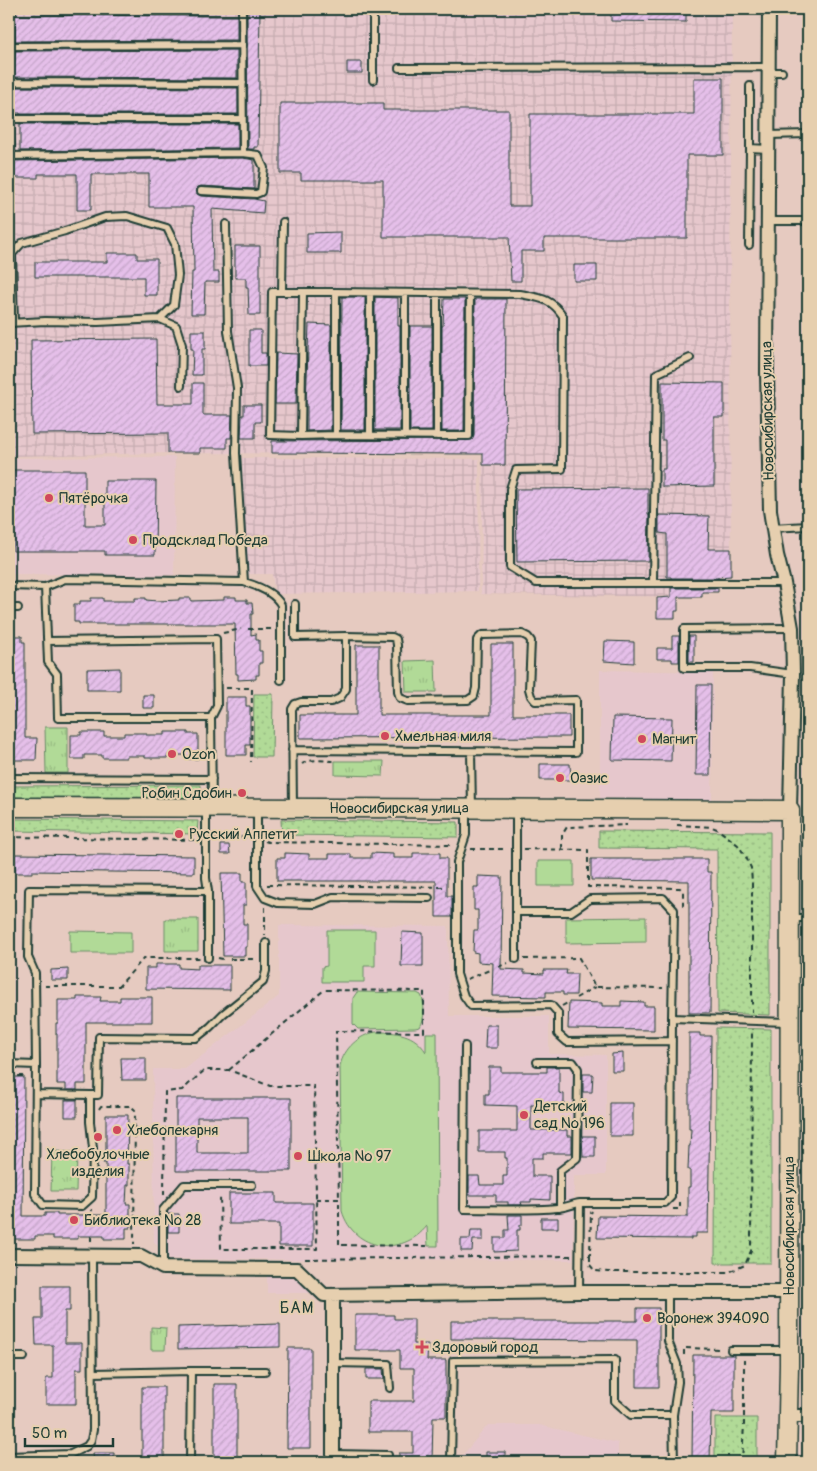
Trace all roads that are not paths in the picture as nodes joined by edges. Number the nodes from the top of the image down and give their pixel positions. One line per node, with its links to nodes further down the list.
1 (14, 9): 6 (lane)
2 (242, 9): 5 (lane)
3 (373, 9): 9 (lane)
4 (769, 9): 8 (street, Новосибирская улица)
5 (243, 45): 6 (lane); 11 (lane)
6 (10, 46): 10 (lane)
7 (399, 68): 8 (lane)
8 (773, 71): 16 (street, Новосибирская улица)
9 (373, 80)
10 (10, 82): 11 (lane); 13 (lane)
11 (243, 83): 14 (lane)
12 (750, 86): 17 (lane)
13 (9, 118): 14 (lane); 20 (lane)
14 (242, 119): 19 (lane)
15 (808, 134): 16 (lane)
16 (768, 135): 18 (street, Новосибирская улица)
17 (750, 148): 18 (lane); 26 (lane)
18 (768, 148): 22 (street, Новосибирская улица)
19 (242, 153): 20 (lane); 21 (lane)
20 (10, 156)
21 (201, 191)
22 (768, 221): 23 (lane); 44 (street, Новосибирская улица)
23 (808, 221)
24 (283, 222): 27 (lane)
25 (226, 224): 45 (lane)
26 (749, 245)
27 (282, 292): 28 (lane); 38 (lane)
28 (303, 292): 29 (lane); 38 (lane)
29 (336, 292): 30 (lane); 39 (lane)
30 (370, 293): 31 (lane); 40 (lane)
31 (405, 293): 32 (lane); 41 (lane)
32 (437, 293): 33 (lane); 42 (lane)
33 (470, 294): 42 (lane); 46 (lane)
34 (160, 320): 35 (lane); 35 (lane); 37 (lane)
35 (11, 323)
36 (690, 358): 46 (lane)
37 (181, 386)
38 (300, 436): 39 (lane)
39 (336, 436): 40 (lane)
40 (370, 436): 41 (lane)
41 (405, 436): 42 (lane)
42 (437, 436)
43 (808, 526): 44 (lane)
44 (772, 528): 47 (street, Новосибирская улица)
45 (244, 582): 49 (lane); 57 (lane)
46 (653, 583): 47 (lane)
47 (784, 583): 53 (street, Новосибирская улица)
48 (9, 586): 49 (lane)
49 (45, 587): 55 (lane)
50 (295, 604): 54 (lane)
51 (9, 608): 52 (lane)
52 (18, 608)
53 (792, 628): 56 (street, Новосибирская улица); 56 (lane)
54 (346, 636): 59 (lane); 60 (lane)
55 (47, 641): 58 (lane); 58 (lane)
56 (793, 674): 69 (street, Новосибирская улица)
57 (281, 680)
58 (210, 718): 62 (lane)
59 (292, 750): 60 (lane); 66 (lane)
60 (471, 752): 67 (lane)
61 (9, 778): 62 (lane)
62 (212, 778): 63 (lane)
63 (209, 806): 64 (street, Новосибирская улица); 65 (street, Новосибирская улица); 70 (lane)
64 (9, 807)
65 (257, 807): 66 (street, Новосибирская улица); 71 (lane)
66 (294, 807): 67 (street, Новосибирская улица)
67 (469, 808): 68 (street, Новосибирская улица); 80 (lane)
68 (516, 809): 69 (street, Новосибирская улица); 72 (lane)
69 (790, 810): 73 (street, Новосибирская улица)
70 (208, 891): 76 (lane); 84 (lane)
71 (429, 898)
72 (517, 912): 77 (lane); 78 (lane)
73 (790, 918): 74 (lane); 79 (street, Новосибирская улица)
74 (808, 918)
75 (266, 942): 86 (lane)
76 (208, 958)
77 (516, 959)
78 (672, 1018): 79 (lane); 80 (lane)
79 (789, 1022): 95 (street, Новосибирская улица)
80 (672, 1041): 88 (lane)
81 (465, 1046): 89 (lane)
82 (537, 1062): 89 (lane)
83 (9, 1064): 84 (lane)
84 (36, 1065): 85 (lane)
85 (36, 1094): 86 (lane); 86 (lane)
86 (90, 1095)
87 (252, 1185): 92 (lane)
88 (580, 1203): 89 (lane); 93 (lane)
89 (560, 1208)
90 (9, 1255): 91 (street)
91 (92, 1256): 92 (street); 104 (lane)
92 (163, 1268): 96 (street)
93 (579, 1292): 94 (street); 96 (street)
94 (668, 1292): 95 (street); 106 (lane)
95 (789, 1292): 98 (street, Новосибирская улица)
96 (333, 1295): 101 (street)
97 (731, 1350): 98 (lane)
98 (789, 1350): 107 (street, Новосибирская улица)
99 (9, 1357): 100 (lane)
100 (24, 1357)
101 (333, 1363): 105 (lane); 110 (street)
102 (191, 1371): 103 (lane); 104 (lane); 111 (lane)
103 (265, 1371)
104 (93, 1373): 109 (lane)
105 (390, 1388)
106 (673, 1415): 113 (lane); 114 (lane)
107 (788, 1416): 108 (street); 115 (street, Новосибирская улица)
108 (808, 1416)
109 (9, 1456)
110 (333, 1458): 112 (lane)
111 (190, 1462)
112 (387, 1462)
113 (451, 1462)
114 (674, 1462)
115 (787, 1462)

